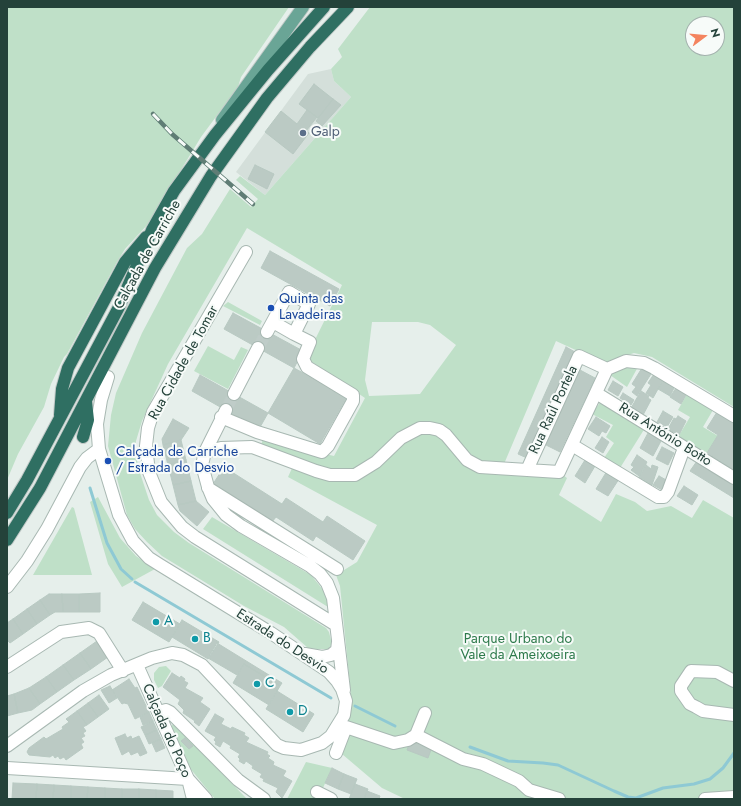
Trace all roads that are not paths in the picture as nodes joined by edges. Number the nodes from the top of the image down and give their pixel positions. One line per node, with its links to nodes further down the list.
1 (303, 7): 4 (main road)
2 (324, 7): 4 (highway, Calçada de Carriche)
3 (348, 7): 7 (highway, Calçada de Carriche)
4 (215, 135): 5 (highway, Calçada de Carriche)
5 (152, 230): 10 (highway); 13 (highway, Calçada de Carriche)
6 (246, 252): 31 (street, Rua Cidade de Tomar)
7 (134, 310): 12 (highway); 16 (highway, Calçada de Carriche)
8 (294, 334): 8 (street); 23 (street)
9 (258, 348): 15 (street)
10 (78, 349): 13 (highway); 18 (highway)
11 (607, 368): 14 (street); 17 (street); 24 (street, Rua Raúl Portela)
12 (108, 378): 22 (street, Estrada do Desvio)
13 (79, 383): 16 (highway); 18 (highway, Calçada de Carriche)
14 (596, 393): 20 (street); 21 (street, Rua António Botto)
15 (234, 394)
16 (86, 403): 19 (highway); 28 (highway, Calçada de Carriche)
17 (734, 416)
18 (56, 426): 27 (highway, Calçada de Carriche)
19 (83, 437)
20 (572, 445): 21 (street); 24 (street)
21 (684, 448): 25 (street, Rua António Botto)
22 (99, 449): 30 (street); 33 (street, Estrada do Desvio)
23 (205, 452): 24 (street); 26 (street)
24 (527, 470)
25 (734, 478)
26 (208, 488): 29 (street); 31 (street)
27 (7, 513)
28 (7, 540)
29 (337, 569)
30 (7, 587)
31 (336, 625): 32 (street)
32 (338, 641): 33 (street); 38 (street)
33 (302, 654): 38 (street, Estrada do Desvio)
34 (137, 665): 36 (street); 38 (street); 39 (street, Calçada do Poço)
35 (7, 667): 36 (street)
36 (123, 671): 43 (street)
37 (734, 681): 41 (street)
38 (346, 701)
39 (159, 712): 46 (street, Calçada do Poço); 51 (street)
40 (425, 714): 42 (street)
41 (734, 715)
42 (416, 735): 44 (street); 53 (street)
43 (7, 746)
44 (336, 752)
45 (7, 768): 46 (street)
46 (188, 779): 49 (street, Calçada do Poço); 50 (street)
47 (317, 792): 52 (street)
48 (734, 797): 54 (street)
49 (193, 799)
50 (206, 799)
51 (264, 799)
52 (331, 799)
53 (558, 799)
54 (705, 799)

